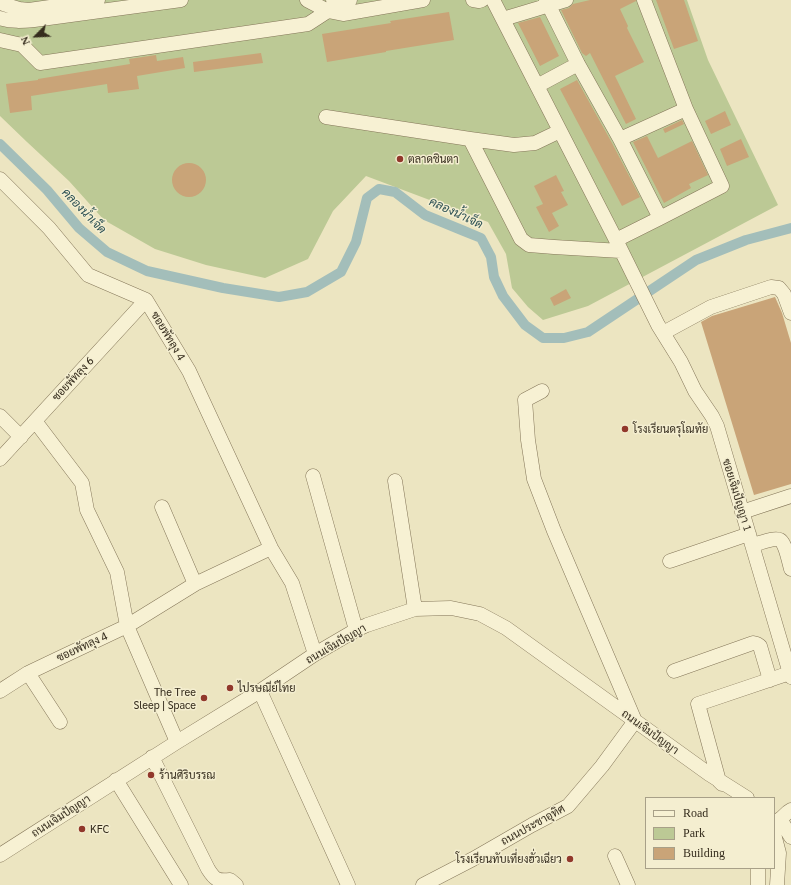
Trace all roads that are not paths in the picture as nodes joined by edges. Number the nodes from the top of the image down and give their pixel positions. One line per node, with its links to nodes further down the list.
1 (98, 0): 14 (street)
2 (182, 0): 14 (street)
3 (307, 0): 13 (street)
4 (350, 0): 13 (street)
5 (423, 0): 13 (street)
6 (473, 0): 7 (street)
7 (482, 0)
8 (493, 0): 16 (street, ซอยเจิมปัญญา 1)
9 (566, 0): 11 (street)
10 (644, 0): 20 (street)
11 (547, 2): 16 (street); 18 (street)
12 (0, 3): 14 (street)
13 (330, 6): 17 (street)
14 (29, 15): 15 (street)
15 (0, 18)
16 (503, 18): 19 (street, ซอยเจิมปัญญา 1)
17 (0, 40)
18 (578, 64): 19 (street); 24 (street)
19 (537, 86): 22 (street, ซอยเจิมปัญญา 1)
20 (686, 109): 24 (street); 26 (street)
21 (326, 116): 23 (street)
22 (560, 131): 23 (street); 27 (street, ซอยเจิมปัญญา 1)
23 (470, 139): 27 (street)
24 (620, 140): 26 (street)
25 (0, 179): 28 (street, ซอยพัทลุง 4)
26 (660, 218): 27 (street)
27 (619, 246): 30 (street, ซอยเจิมปัญญา 1)
28 (146, 300): 33 (street, ซอยพัทลุง 6); 42 (street, ซอยพัทลุง 4)
29 (791, 313): 30 (street)
30 (660, 329): 40 (street, ซอยเจิมปัญญา 1)
31 (542, 391): 56 (street)
32 (0, 416): 34 (street)
33 (35, 421): 34 (street, ซอยพัทลุง 6); 47 (street)
34 (21, 437): 35 (street, ซอยพัทลุง 6)
35 (0, 459)
36 (312, 476): 48 (street)
37 (395, 481): 46 (street)
38 (791, 496): 40 (street)
39 (162, 507): 45 (street)
40 (742, 512): 41 (street, ซอยเจิมปัญญา 1)
41 (750, 540): 43 (street); 44 (street); 52 (street, ซอยเจิมปัญญา 1)
42 (271, 548): 45 (street, ซอยพัทลุง 4); 49 (street, ซอยพัทลุง 4)
43 (670, 561)
44 (791, 569)
45 (194, 584): 47 (street, ซอยพัทลุง 4)
46 (415, 609): 48 (street, ถนนเจิมปัญญา); 56 (street, ถนนเจิมปัญญา)
47 (128, 626): 51 (street, ซอยพัทลุง 4); 58 (street)
48 (356, 630): 49 (street, ถนนเจิมปัญญา)
49 (315, 654): 55 (street, ถนนเจิมปัญญา)
50 (674, 671): 53 (street)
51 (28, 673): 54 (street, ซอยพัทลุง 4); 57 (street)
52 (790, 675): 53 (street)
53 (770, 680): 61 (street)
54 (0, 691)
55 (260, 691): 58 (street, ถนนเจิมปัญญา); 73 (street)
56 (635, 721): 61 (street, ถนนเจิมปัญญา); 70 (street, ถนนประชาอุทิศ)
57 (60, 722)
58 (177, 742): 59 (street, ถนนเจิมปัญญา)
59 (152, 757): 60 (street, ถนนเจิมปัญญา); 72 (street)
60 (116, 780): 67 (street, ถนนเจิมปัญญา); 71 (street)
61 (720, 781): 62 (street); 63 (street)
62 (733, 797)
63 (745, 797)
64 (782, 818): 65 (street)
65 (791, 837)
66 (775, 838): 77 (street)
67 (0, 855)
68 (614, 856): 75 (street)
69 (758, 869): 76 (street)
70 (447, 880): 74 (street, ถนนประชาอุทิศ)
71 (181, 885)
72 (236, 885)
73 (348, 885)
74 (423, 885)
75 (628, 885)
76 (758, 885)
77 (777, 885)

